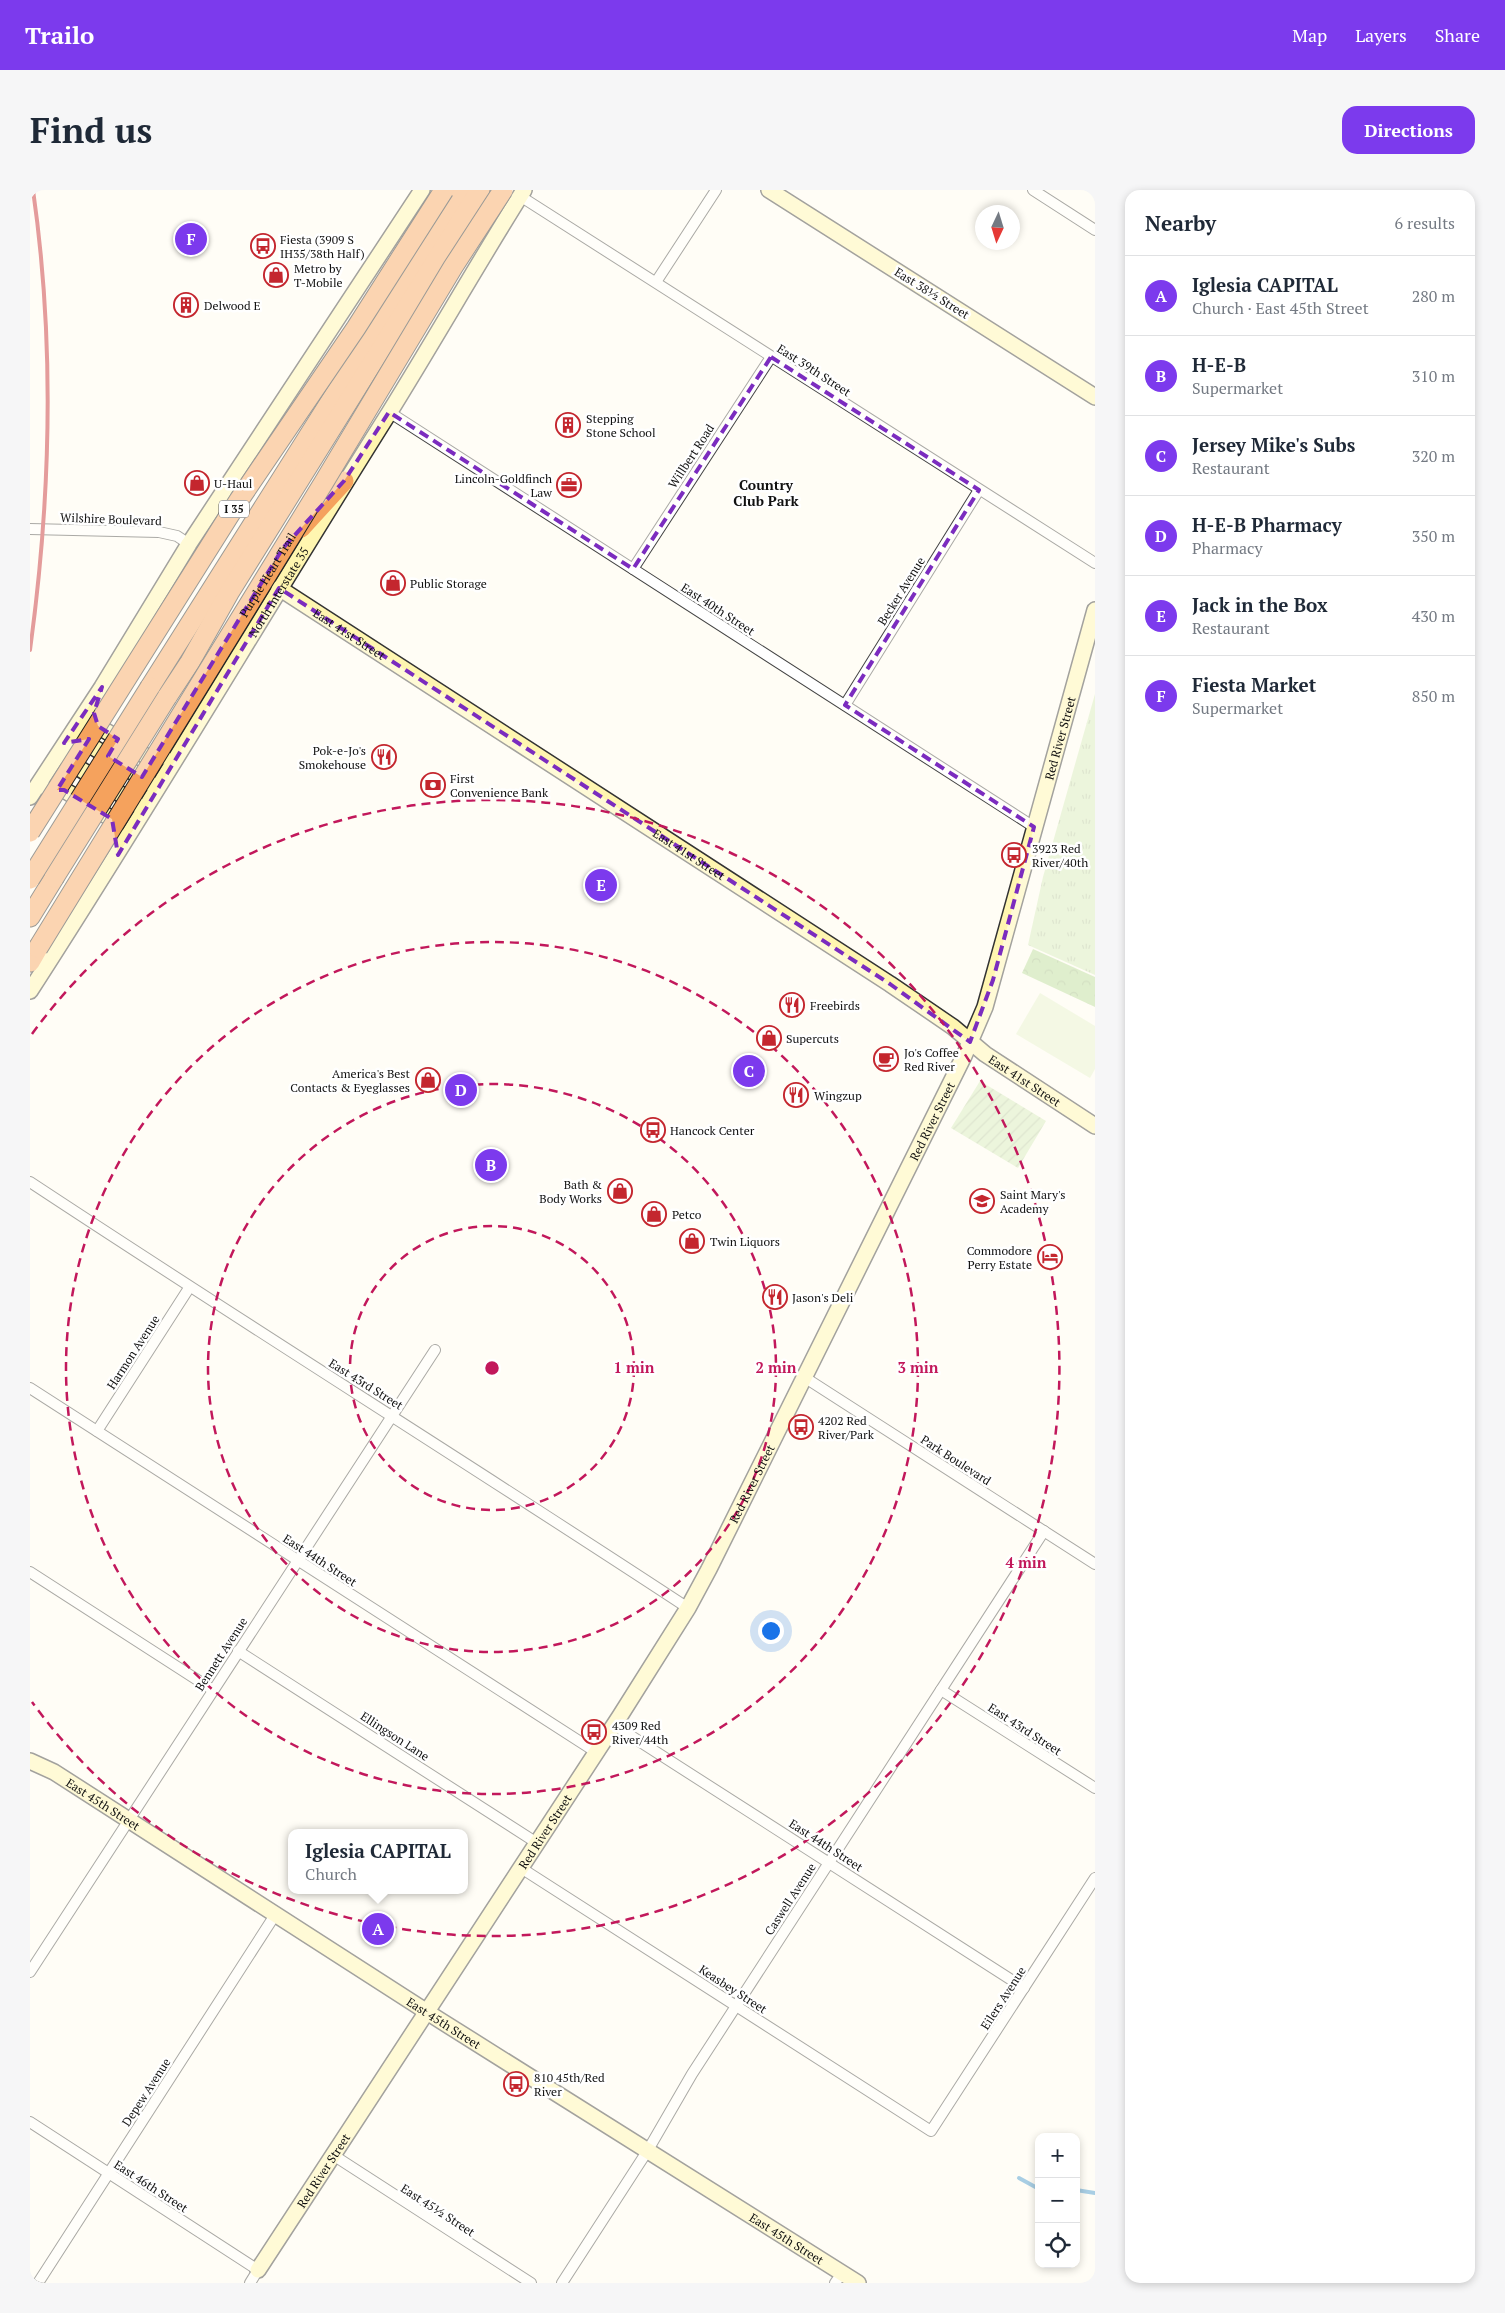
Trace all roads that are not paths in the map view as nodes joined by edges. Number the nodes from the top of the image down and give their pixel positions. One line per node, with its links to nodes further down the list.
1 (422, 190): 17 (main road)
2 (444, 190): 31 (highway, I 35, bridge)
3 (464, 190): 33 (highway, I 35, bridge)
4 (480, 190): 22 (highway, Purple Heart Trail)
5 (716, 190): 10 (street)
6 (769, 190): 12 (main road, East 38½ Street)
7 (1033, 190): 9 (street)
8 (516, 192): 10 (street, East 39th Street); 13 (main road, North Interstate 35); 35 (highway, Purple Heart Trail, bridge)
9 (1095, 230)
10 (656, 282): 11 (street, East 39th Street)
11 (770, 357): 15 (street, East 39th Street); 19 (street, Willbert Road)
12 (1095, 397)
13 (389, 412): 14 (main road, North Interstate 35); 19 (street, East 40th Street)
14 (344, 481): 20 (main road, North Interstate 35); 22 (highway)
15 (979, 490): 18 (street, East 39th Street); 24 (street, Becker Avenue)
16 (30, 529): 17 (street, Wilshire Boulevard)
17 (189, 544): 23 (main road)
18 (1095, 563)
19 (633, 569): 24 (street, East 40th Street)
20 (279, 588): 25 (main road, North Interstate 35); 37 (main road, East 41st Street)
21 (1095, 610): 30 (main road, Red River Street)
22 (190, 662): 34 (highway, Purple Heart Trail, bridge)
23 (102, 687): 25 (main road); 26 (main road)
24 (845, 706): 30 (street, East 40th Street)
25 (188, 740): 27 (main road, North Interstate 35)
26 (64, 743): 27 (main road); 28 (main road); 29 (main road)
27 (158, 788): 29 (main road, North Interstate 35)
28 (30, 798): 32 (main road)
29 (146, 810): 32 (main road, North Interstate 35)
30 (1034, 827): 37 (main road, Red River Street)
31 (30, 832)
32 (118, 855): 36 (main road, North Interstate 35)
33 (30, 879)
34 (30, 917)
35 (33, 957)
36 (30, 991)
37 (970, 1042): 38 (main road, East 41st Street); 42 (main road, Red River Street)
38 (1095, 1126)
39 (30, 1182): 40 (street, East 43rd Street)
40 (190, 1288): 44 (street, East 43rd Street); 45 (street, Harmon Avenue)
41 (435, 1350): 44 (street, Bennett Avenue)
42 (804, 1377): 46 (street, Park Boulevard); 50 (main road, Red River Street)
43 (30, 1388): 45 (street, East 44th Street)
44 (394, 1416): 47 (street, Bennett Avenue); 50 (street, East 43rd Street)
45 (97, 1431): 47 (street, East 44th Street)
46 (1044, 1532): 48 (street, Park Boulevard); 53 (street, Caswell Avenue)
47 (297, 1560): 51 (street, Bennett Avenue); 55 (street, East 44th Street)
48 (1095, 1564)
49 (30, 1572): 52 (street)
50 (688, 1608): 54 (main road, Red River Street)
51 (238, 1651): 52 (street, Bennett Avenue); 59 (street, Ellingson Lane)
52 (213, 1690): 58 (street, Bennett Avenue)
53 (941, 1690): 57 (street, East 43rd Street); 60 (street, Caswell Avenue)
54 (614, 1725): 55 (main road, Red River Street); 60 (street, East 44th Street)
55 (596, 1752): 59 (main road, Red River Street)
56 (30, 1761): 58 (main road, East 45th Street)
57 (1095, 1788)
58 (128, 1820): 63 (main road, East 45th Street); 64 (street, Bennett Avenue)
59 (537, 1843): 61 (main road, Red River Street)
60 (829, 1862): 65 (street, East 44th Street); 66 (street, Caswell Avenue)
61 (521, 1868): 66 (street, Keasbey Street); 67 (main road, Red River Street)
62 (1095, 1878): 65 (street, Eilers Avenue)
63 (275, 1915): 67 (main road, East 45th Street); 72 (street, Depew Avenue)
64 (30, 1972)
65 (1024, 1988): 69 (street, Eilers Avenue)
66 (736, 2006): 69 (street, Keasbey Street); 70 (street, Caswell Avenue)
67 (426, 2012): 70 (main road, East 45th Street); 71 (main road, Red River Street)
68 (30, 2122): 72 (street, East 46th Street)
69 (931, 2131)
70 (648, 2150): 74 (main road, East 45th Street); 77 (street, Caswell Avenue)
71 (333, 2155): 73 (main road, Red River Street); 76 (street, East 45½ Street)
72 (108, 2173): 73 (street, East 46th Street); 75 (street, Depew Avenue)
73 (254, 2277)
74 (839, 2278): 78 (main road, East 45th Street)
75 (38, 2283)
76 (531, 2283)
77 (562, 2283)
78 (858, 2283)

